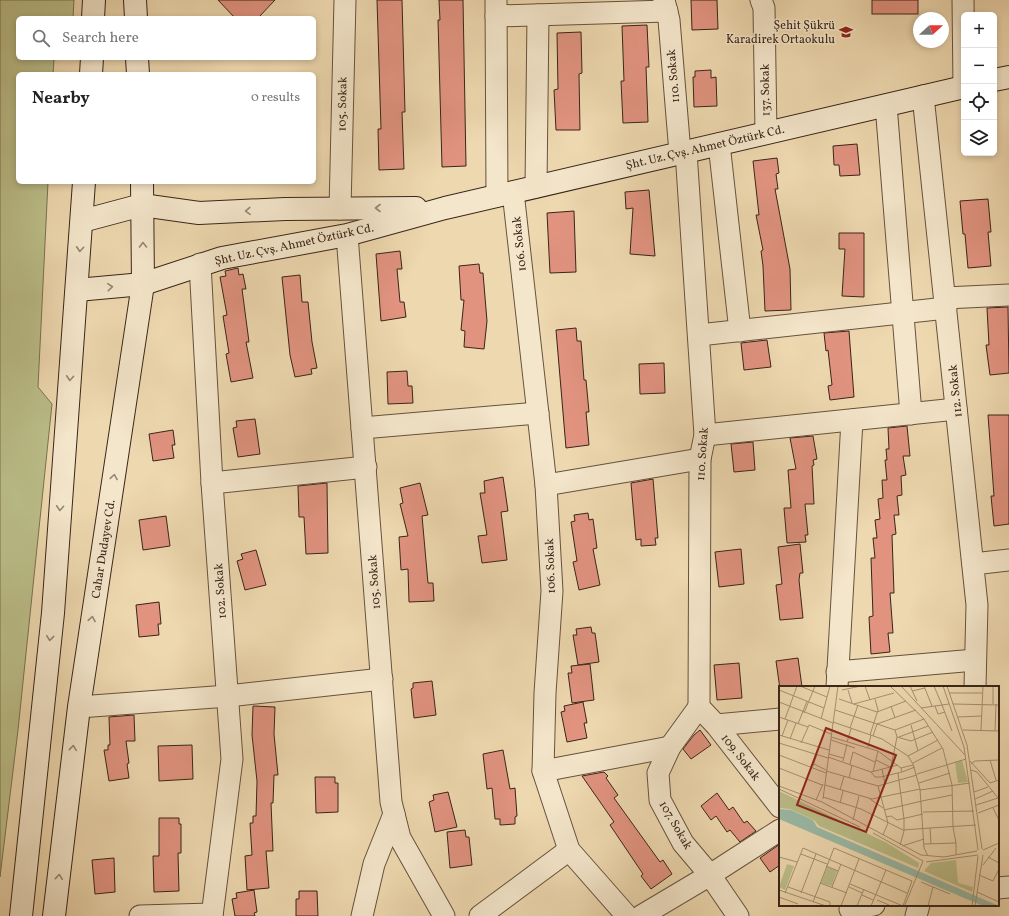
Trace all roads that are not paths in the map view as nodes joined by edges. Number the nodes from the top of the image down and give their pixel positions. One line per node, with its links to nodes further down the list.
1 (94, 0): 9 (main road)
2 (135, 0): 10 (main road)
3 (345, 0): 29 (street, 105. Sokak)
4 (761, 0): 21 (street, 137. Sokak)
5 (963, 0): 17 (street)
6 (665, 6): 8 (street); 23 (street, 110. Sokak)
7 (496, 8): 8 (street); 27 (street, 106. Sokak)
8 (538, 15): 26 (street)
9 (93, 16)
10 (136, 16)
11 (92, 60): 13 (main road)
12 (137, 60): 14 (main road)
13 (91, 72)
14 (138, 72)
15 (1009, 77): 16 (main road)
16 (997, 79)
17 (964, 84)
18 (961, 88): 19 (main road, Şht. Uz. Çvş. Ahmet Öztürk Cd.)
19 (923, 96): 20 (main road, Şht. Uz. Çvş. Ahmet Öztürk Cd.); 37 (street, 112. Sokak)
20 (886, 105): 21 (main road, Şht. Uz. Çvş. Ahmet Öztürk Cd.); 38 (street)
21 (766, 133): 22 (main road, Şht. Uz. Çvş. Ahmet Öztürk Cd.)
22 (719, 144): 23 (main road, Şht. Uz. Çvş. Ahmet Öztürk Cd.); 39 (street)
23 (683, 153): 26 (main road, Şht. Uz. Çvş. Ahmet Öztürk Cd.); 40 (street, 110. Sokak)
24 (84, 184): 31 (main road)
25 (142, 184): 28 (main road, Cahar Dudayev Cd.)
26 (536, 187): 27 (main road, Şht. Uz. Çvş. Ahmet Öztürk Cd.)
27 (505, 194): 30 (main road, Şht. Uz. Çvş. Ahmet Öztürk Cd.); 42 (street, 106. Sokak)
28 (142, 206): 29 (main road, Şht. Uz. Çvş. Ahmet Öztürk Cd., one-way to 28); 31 (main road); 34 (main road, Cahar Dudayev Cd., one-way to 28)
29 (340, 208): 30 (main road, Şht. Uz. Çvş. Ahmet Öztürk Cd., one-way to 29)
30 (445, 208): 32 (main road, Şht. Uz. Çvş. Ahmet Öztürk Cd.)
31 (82, 221): 35 (main road, one-way to 35)
32 (347, 235): 33 (main road, Şht. Uz. Çvş. Ahmet Öztürk Cd.); 45 (street, 105. Sokak)
33 (200, 264): 34 (main road, Şht. Uz. Çvş. Ahmet Öztürk Cd.); 49 (street, 102. Sokak)
34 (143, 284): 35 (main road, Şht. Uz. Çvş. Ahmet Öztürk Cd., one-way to 34); 58 (main road, Cahar Dudayev Cd., one-way to 34)
35 (77, 290): 75 (main road, one-way to 75)
36 (1009, 295): 37 (street)
37 (945, 303): 38 (street); 41 (street, 112. Sokak)
38 (903, 313): 39 (street); 43 (street)
39 (740, 331): 40 (street)
40 (699, 335): 46 (street, 110. Sokak)
41 (956, 409): 43 (street); 52 (street, 112. Sokak)
42 (538, 413): 45 (street); 50 (street, 106. Sokak)
43 (911, 414): 44 (street)
44 (852, 420): 46 (street); 55 (street)
45 (362, 428): 48 (street, 105. Sokak)
46 (705, 435): 47 (street, 110. Sokak)
47 (700, 459): 50 (street); 59 (street, 110. Sokak)
48 (366, 467): 49 (street); 54 (street, 105. Sokak)
49 (212, 483): 57 (street, 102. Sokak)
50 (546, 485): 63 (street, 106. Sokak)
51 (1009, 560): 52 (street)
52 (973, 564): 53 (street, 112. Sokak)
53 (975, 660): 55 (street); 56 (street, 112. Sokak)
54 (382, 679): 57 (street); 65 (street, 105. Sokak)
55 (837, 680)
56 (975, 686)
57 (228, 696): 58 (street); 74 (street, 102. Sokak)
58 (79, 707): 76 (main road, Cahar Dudayev Cd., one-way to 58)
59 (699, 707): 61 (street); 62 (street, 107. Sokak)
60 (779, 720): 61 (street)
61 (716, 725): 64 (street, 109. Sokak)
62 (670, 747): 63 (street); 68 (street, 107. Sokak)
63 (543, 772): 67 (street, 106. Sokak)
64 (779, 806)
65 (394, 814): 78 (street); 79 (street, 105. Sokak)
66 (779, 831): 68 (street)
67 (569, 850): 80 (street); 81 (street, 106. Sokak)
68 (710, 875): 82 (street); 83 (street, 107. Sokak)
69 (1009, 887): 70 (street)
70 (999, 888)
71 (869, 906): 73 (street)
72 (919, 906): 84 (street)
73 (850, 910)
74 (212, 915): 77 (street)
75 (21, 916)
76 (54, 916)
77 (140, 916)
78 (362, 916)
79 (444, 916)
80 (480, 916)
81 (627, 916)
82 (641, 916)
83 (738, 916)
84 (916, 916)

